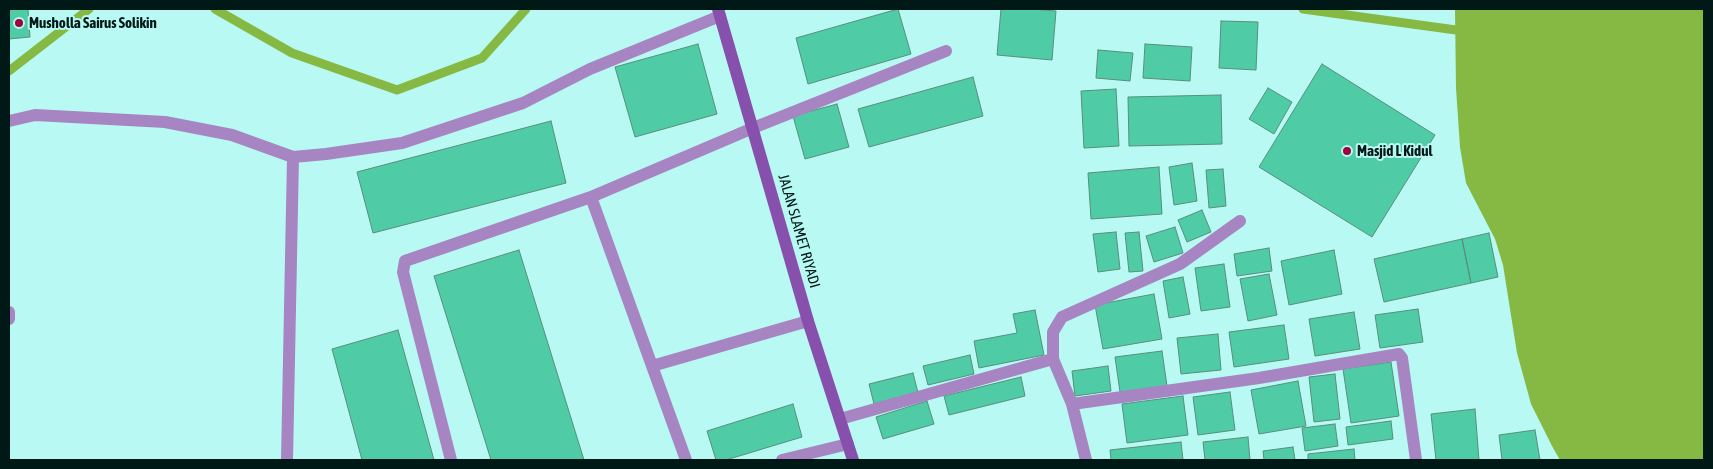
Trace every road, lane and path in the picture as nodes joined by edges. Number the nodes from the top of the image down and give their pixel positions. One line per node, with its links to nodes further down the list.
1 (718, 13): 4 (street, JALAN SLAMET RIYADI); 5 (street)
2 (946, 51): 4 (street)
3 (9, 120): 5 (street)
4 (753, 128): 6 (street); 10 (street, JALAN SLAMET RIYADI)
5 (293, 156): 16 (street)
6 (590, 197): 12 (street); 17 (street)
7 (1240, 221): 11 (street)
8 (9, 312): 9 (street)
9 (9, 319)
10 (808, 320): 12 (street); 14 (street, JALAN SLAMET RIYADI)
11 (1053, 359): 13 (street); 14 (street)
12 (652, 366): 18 (street)
13 (1072, 404): 21 (street); 22 (street)
14 (840, 419): 15 (street, JALAN SLAMET RIYADI)
15 (848, 444): 19 (street); 20 (street, JALAN SLAMET RIYADI)
16 (287, 460)
17 (451, 460)
18 (686, 460)
19 (782, 460)
20 (853, 460)
21 (1086, 460)
22 (1416, 460)

